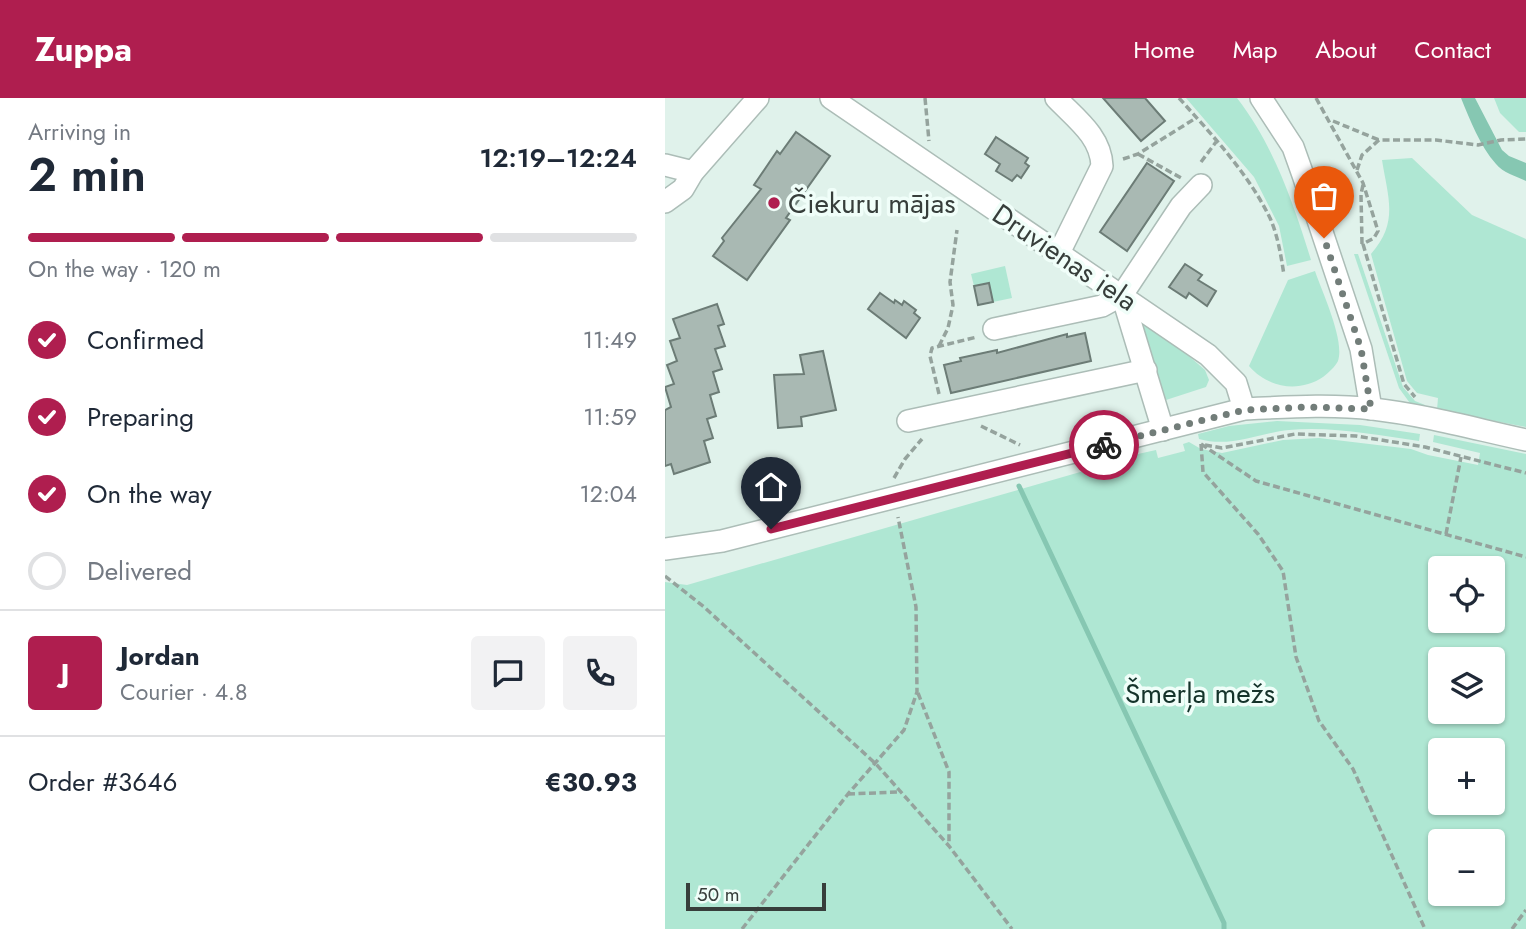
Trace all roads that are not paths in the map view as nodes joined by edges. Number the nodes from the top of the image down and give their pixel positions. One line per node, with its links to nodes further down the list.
1 (758, 98): 6 (street)
2 (832, 98): 9 (street, Druvienas iela)
3 (1056, 98): 9 (street)
4 (1261, 98): 13 (street)
5 (665, 164): 6 (street)
6 (692, 173): 8 (street)
7 (1194, 183): 10 (street)
8 (665, 202)
9 (1059, 253): 10 (street, Druvienas iela)
10 (1122, 295): 11 (street); 12 (street); 14 (street, Druvienas iela)
11 (994, 329)
12 (1146, 370): 15 (street); 16 (street)
13 (1371, 409): 14 (street); 17 (street)
14 (1244, 410): 16 (street)
15 (908, 421)
16 (1163, 430): 18 (street)
17 (1526, 440)
18 (665, 549)

